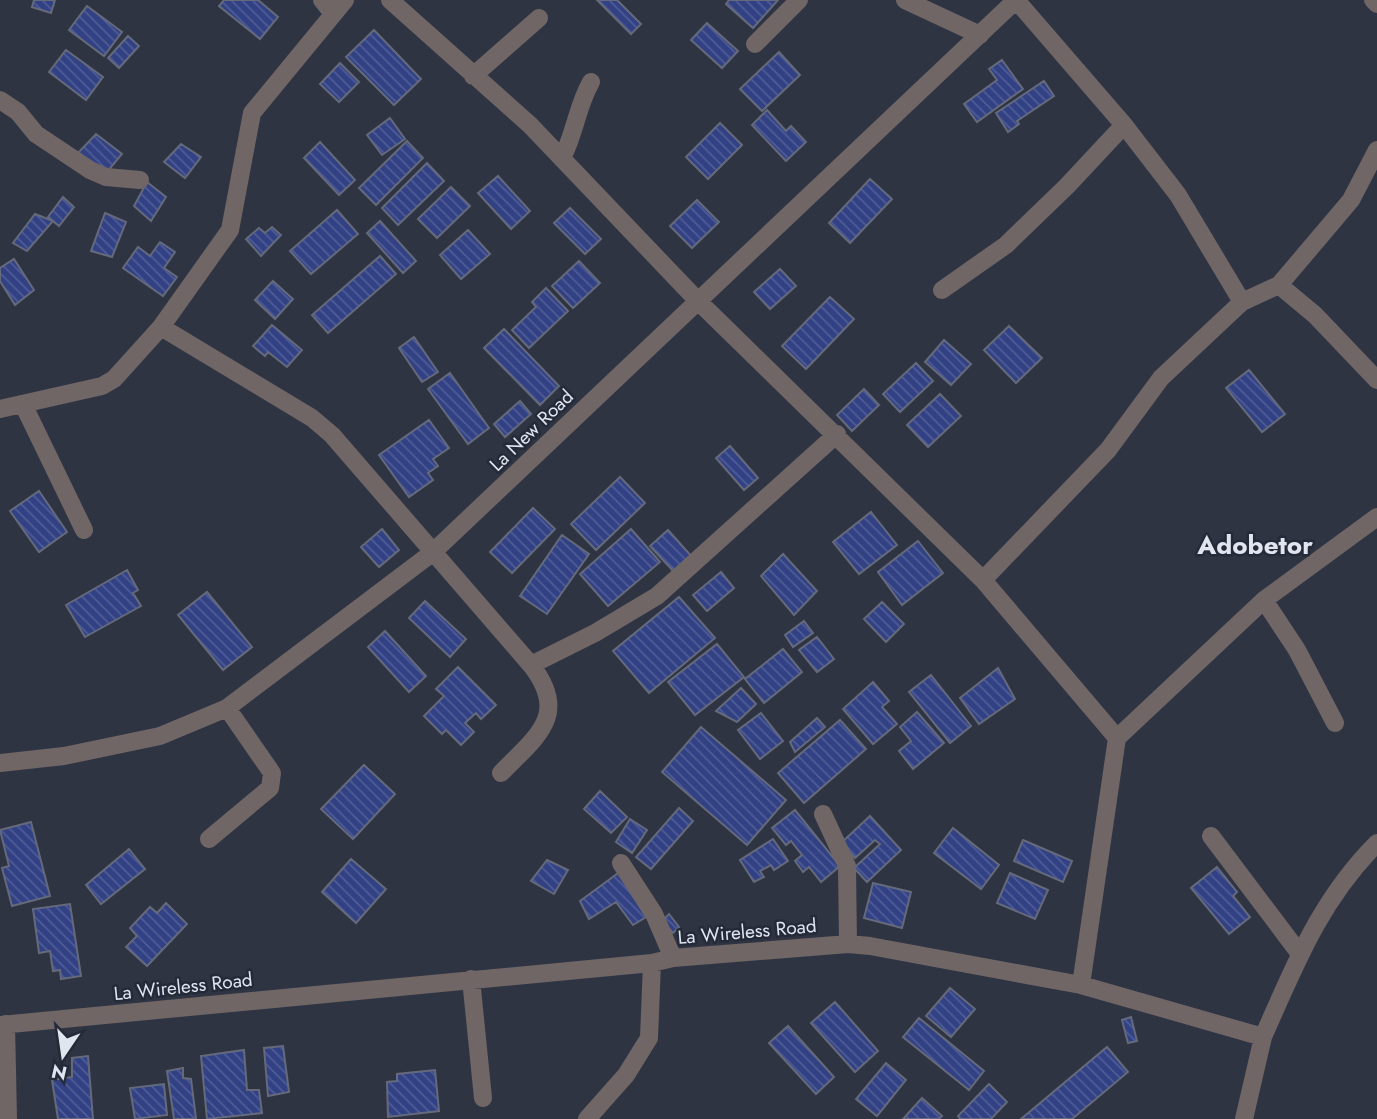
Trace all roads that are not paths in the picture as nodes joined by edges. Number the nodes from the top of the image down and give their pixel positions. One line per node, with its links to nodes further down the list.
1 (321, 0): 9 (street)
2 (345, 0): 9 (street)
3 (390, 0): 13 (street)
4 (799, 0): 12 (street)
5 (905, 0): 11 (street)
6 (1016, 0): 11 (street, La New Road); 16 (street)
7 (1373, 0): 8 (street)
8 (1377, 4)
9 (333, 14): 24 (street)
10 (539, 18): 13 (street)
11 (979, 35): 22 (street, La New Road)
12 (755, 44)
13 (473, 76): 18 (street)
14 (591, 82): 18 (street)
15 (0, 100): 19 (street)
16 (1124, 125): 21 (street); 23 (street)
17 (1377, 150): 20 (street)
18 (562, 158): 22 (street)
19 (140, 180)
20 (1279, 285): 23 (street); 25 (street)
21 (942, 290)
22 (698, 301): 28 (street); 31 (street, La New Road)
23 (1242, 302): 32 (street)
24 (161, 327): 26 (street); 31 (street)
25 (1377, 380)
26 (23, 404): 27 (street); 30 (street)
27 (0, 409)
28 (837, 434): 32 (street); 34 (street)
29 (1377, 517): 33 (street)
30 (84, 530)
31 (432, 553): 34 (street); 35 (street, La New Road)
32 (983, 580): 37 (street)
33 (1264, 600): 36 (street); 37 (street)
34 (531, 665): 39 (street)
35 (227, 708): 38 (street, La New Road); 42 (street)
36 (1335, 723)
37 (1117, 738): 50 (street)
38 (0, 763)
39 (501, 773)
40 (823, 814): 45 (street)
41 (1211, 836): 46 (street)
42 (209, 839)
43 (1377, 843): 46 (street)
44 (621, 863): 47 (street)
45 (848, 944): 47 (street, La Wireless Road); 50 (street, La Wireless Road)
46 (1300, 954): 52 (street)
47 (673, 958): 48 (street, La Wireless Road)
48 (652, 963): 49 (street, La Wireless Road); 55 (street)
49 (471, 979): 51 (street, La Wireless Road); 53 (street)
50 (1081, 985): 52 (street, La Wireless Road)
51 (3, 1025): 54 (street)
52 (1263, 1037): 56 (street)
53 (483, 1098)
54 (8, 1119)
55 (587, 1119)
56 (1244, 1119)

